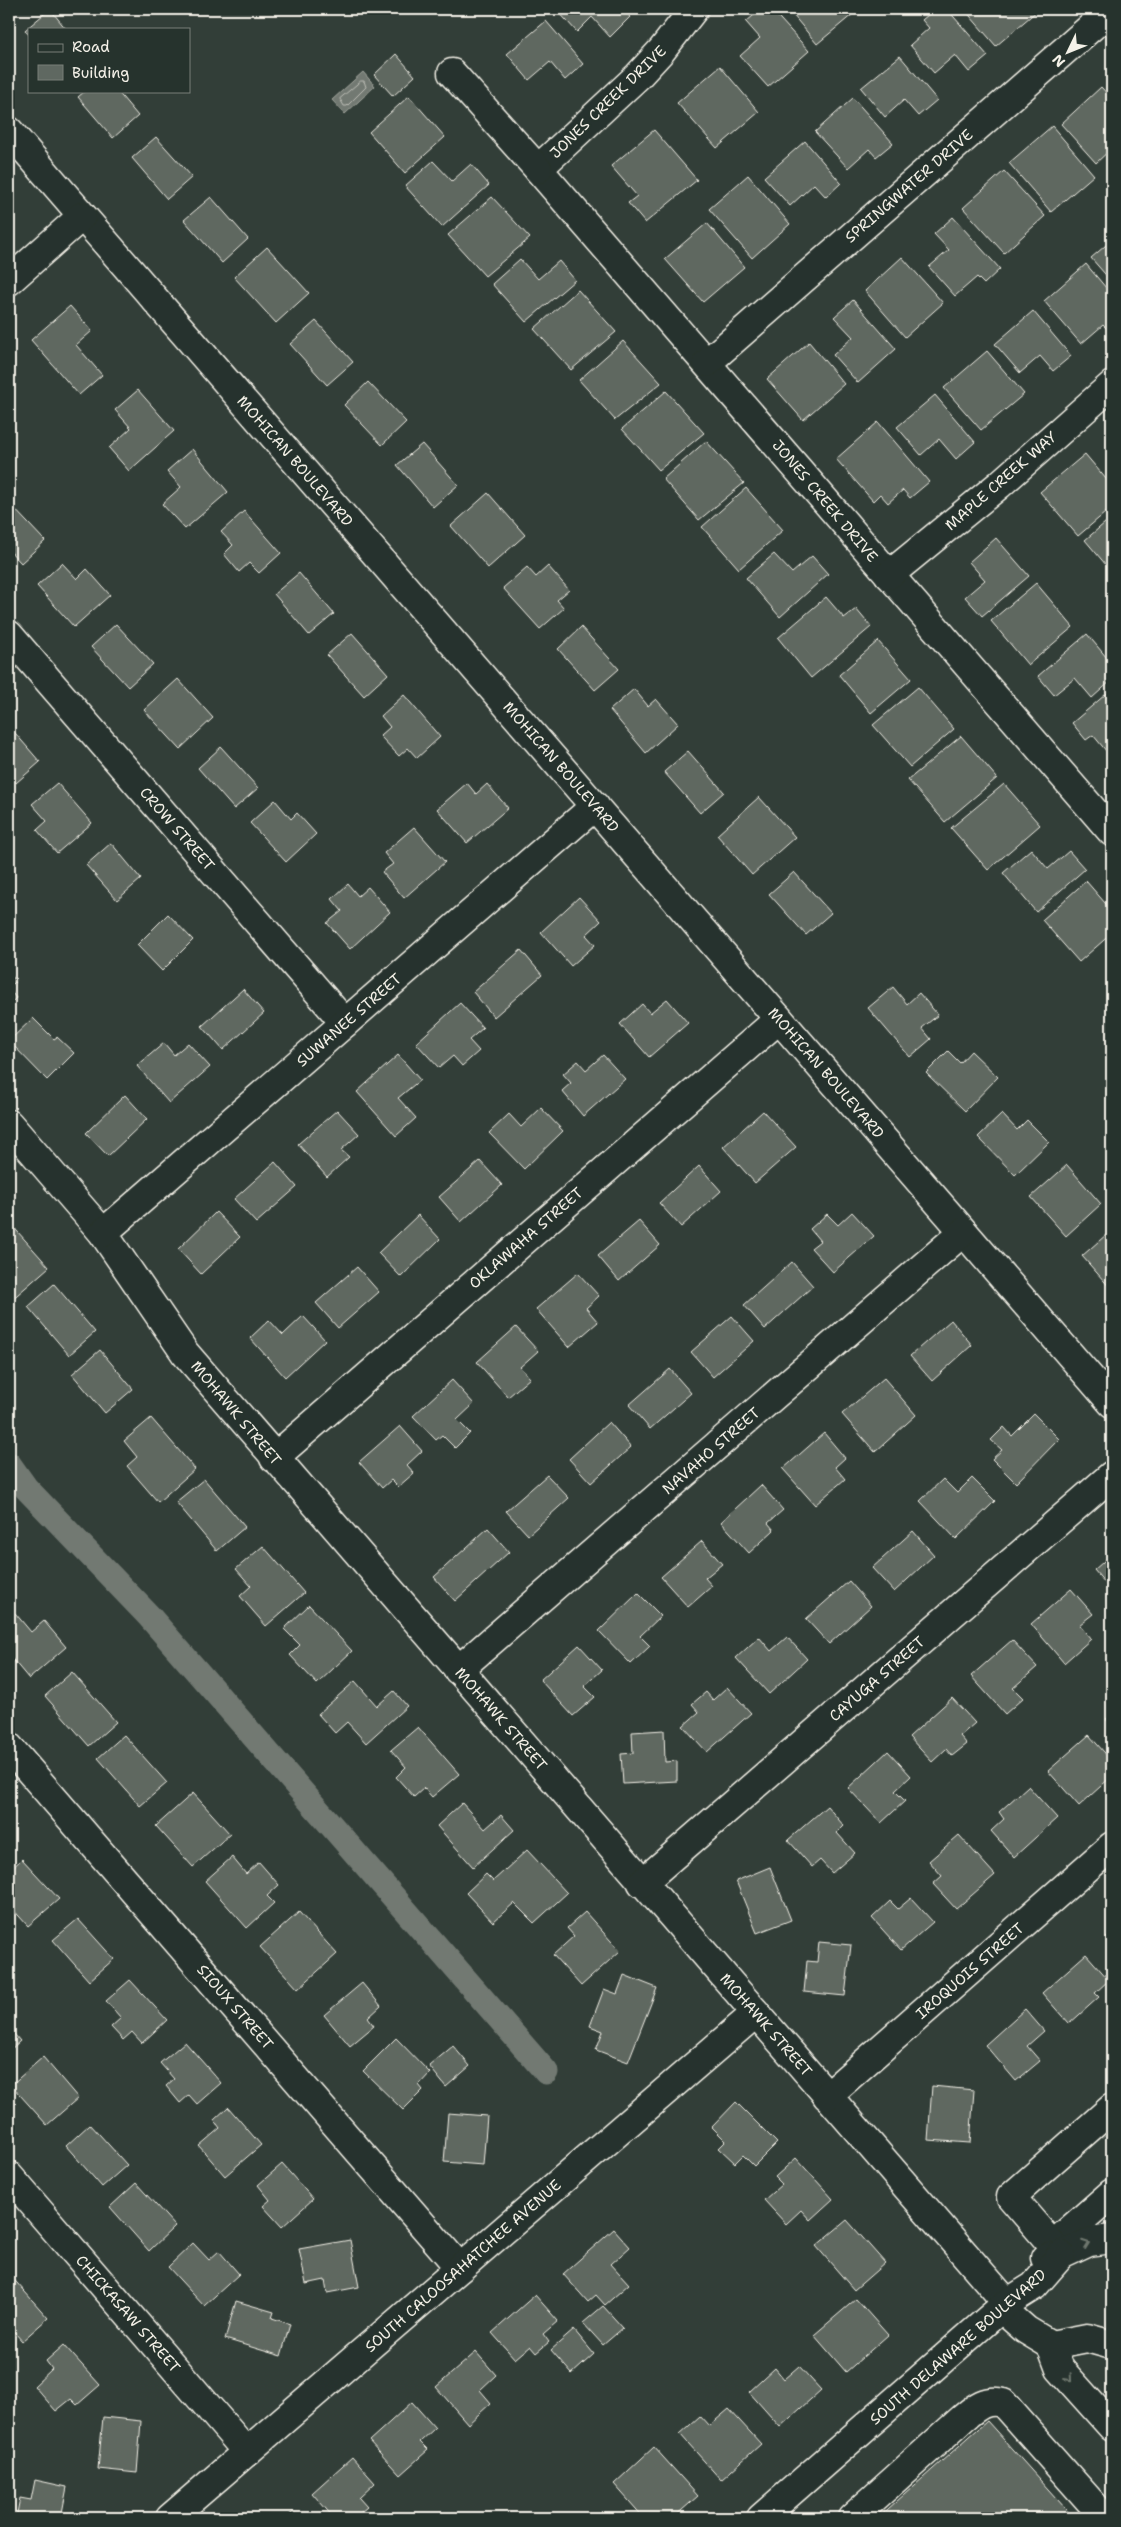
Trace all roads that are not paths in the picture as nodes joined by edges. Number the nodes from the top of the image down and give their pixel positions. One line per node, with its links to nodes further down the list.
1 (694, 9): 5 (street, JONES CREEK DRIVE)
2 (1112, 9): 8 (street, SPRINGWATER DRIVE)
3 (452, 73): 5 (street, JONES CREEK DRIVE)
4 (9, 131): 6 (street, MOHICAN BOULEVARD)
5 (538, 169): 8 (street, JONES CREEK DRIVE)
6 (82, 216): 7 (street); 12 (street, MOHICAN BOULEVARD)
7 (9, 280)
8 (707, 362): 10 (street, JONES CREEK DRIVE)
9 (1110, 392): 10 (street, MAPLE CREEK WAY)
10 (888, 575): 13 (street, JONES CREEK DRIVE)
11 (9, 635): 15 (street, CROW STREET)
12 (594, 806): 14 (street, MOHICAN BOULEVARD); 15 (street, SUWANEE STREET)
13 (1112, 832)
14 (779, 1019): 17 (street, MOHICAN BOULEVARD); 20 (street, OKLAWAHA STREET)
15 (345, 1023): 18 (street, SUWANEE STREET)
16 (9, 1124): 18 (street, MOHAWK STREET)
17 (963, 1232): 19 (street, MOHICAN BOULEVARD); 22 (street, NAVAHO STREET)
18 (103, 1233): 20 (street, MOHAWK STREET)
19 (1112, 1403)
20 (274, 1458): 22 (street, MOHAWK STREET)
21 (1112, 1475): 25 (street, CAYUGA STREET)
22 (458, 1670): 25 (street, MOHAWK STREET)
23 (9, 1747): 33 (street, SIOUX STREET)
24 (1112, 1846): 27 (street, IROQUOIS STREET)
25 (642, 1883): 26 (street, MOHAWK STREET)
26 (756, 2013): 27 (street, MOHAWK STREET); 33 (street, SOUTH CALOOSAHATCHEE AVENUE)
27 (827, 2096): 34 (street, MOHAWK STREET)
28 (1112, 2108): 32 (street)
29 (9, 2176): 38 (street, CHICKASAW STREET)
30 (1112, 2193): 32 (street)
31 (1112, 2239): 32 (street, SOUTH DELAWARE BOULEVARD, one-way to 31)
32 (1057, 2250): 34 (street, SOUTH DELAWARE BOULEVARD)
33 (460, 2268): 38 (street, SOUTH CALOOSAHATCHEE AVENUE)
34 (1004, 2306): 35 (street, MOHAWK STREET); 40 (street, SOUTH DELAWARE BOULEVARD)
35 (1051, 2344): 36 (street); 37 (street, one-way to 37)
36 (1112, 2345)
37 (1112, 2427)
38 (247, 2452): 39 (street, SOUTH CALOOSAHATCHEE AVENUE)
39 (170, 2518)
40 (761, 2518)
41 (852, 2518): 42 (street)
42 (1105, 2518)

